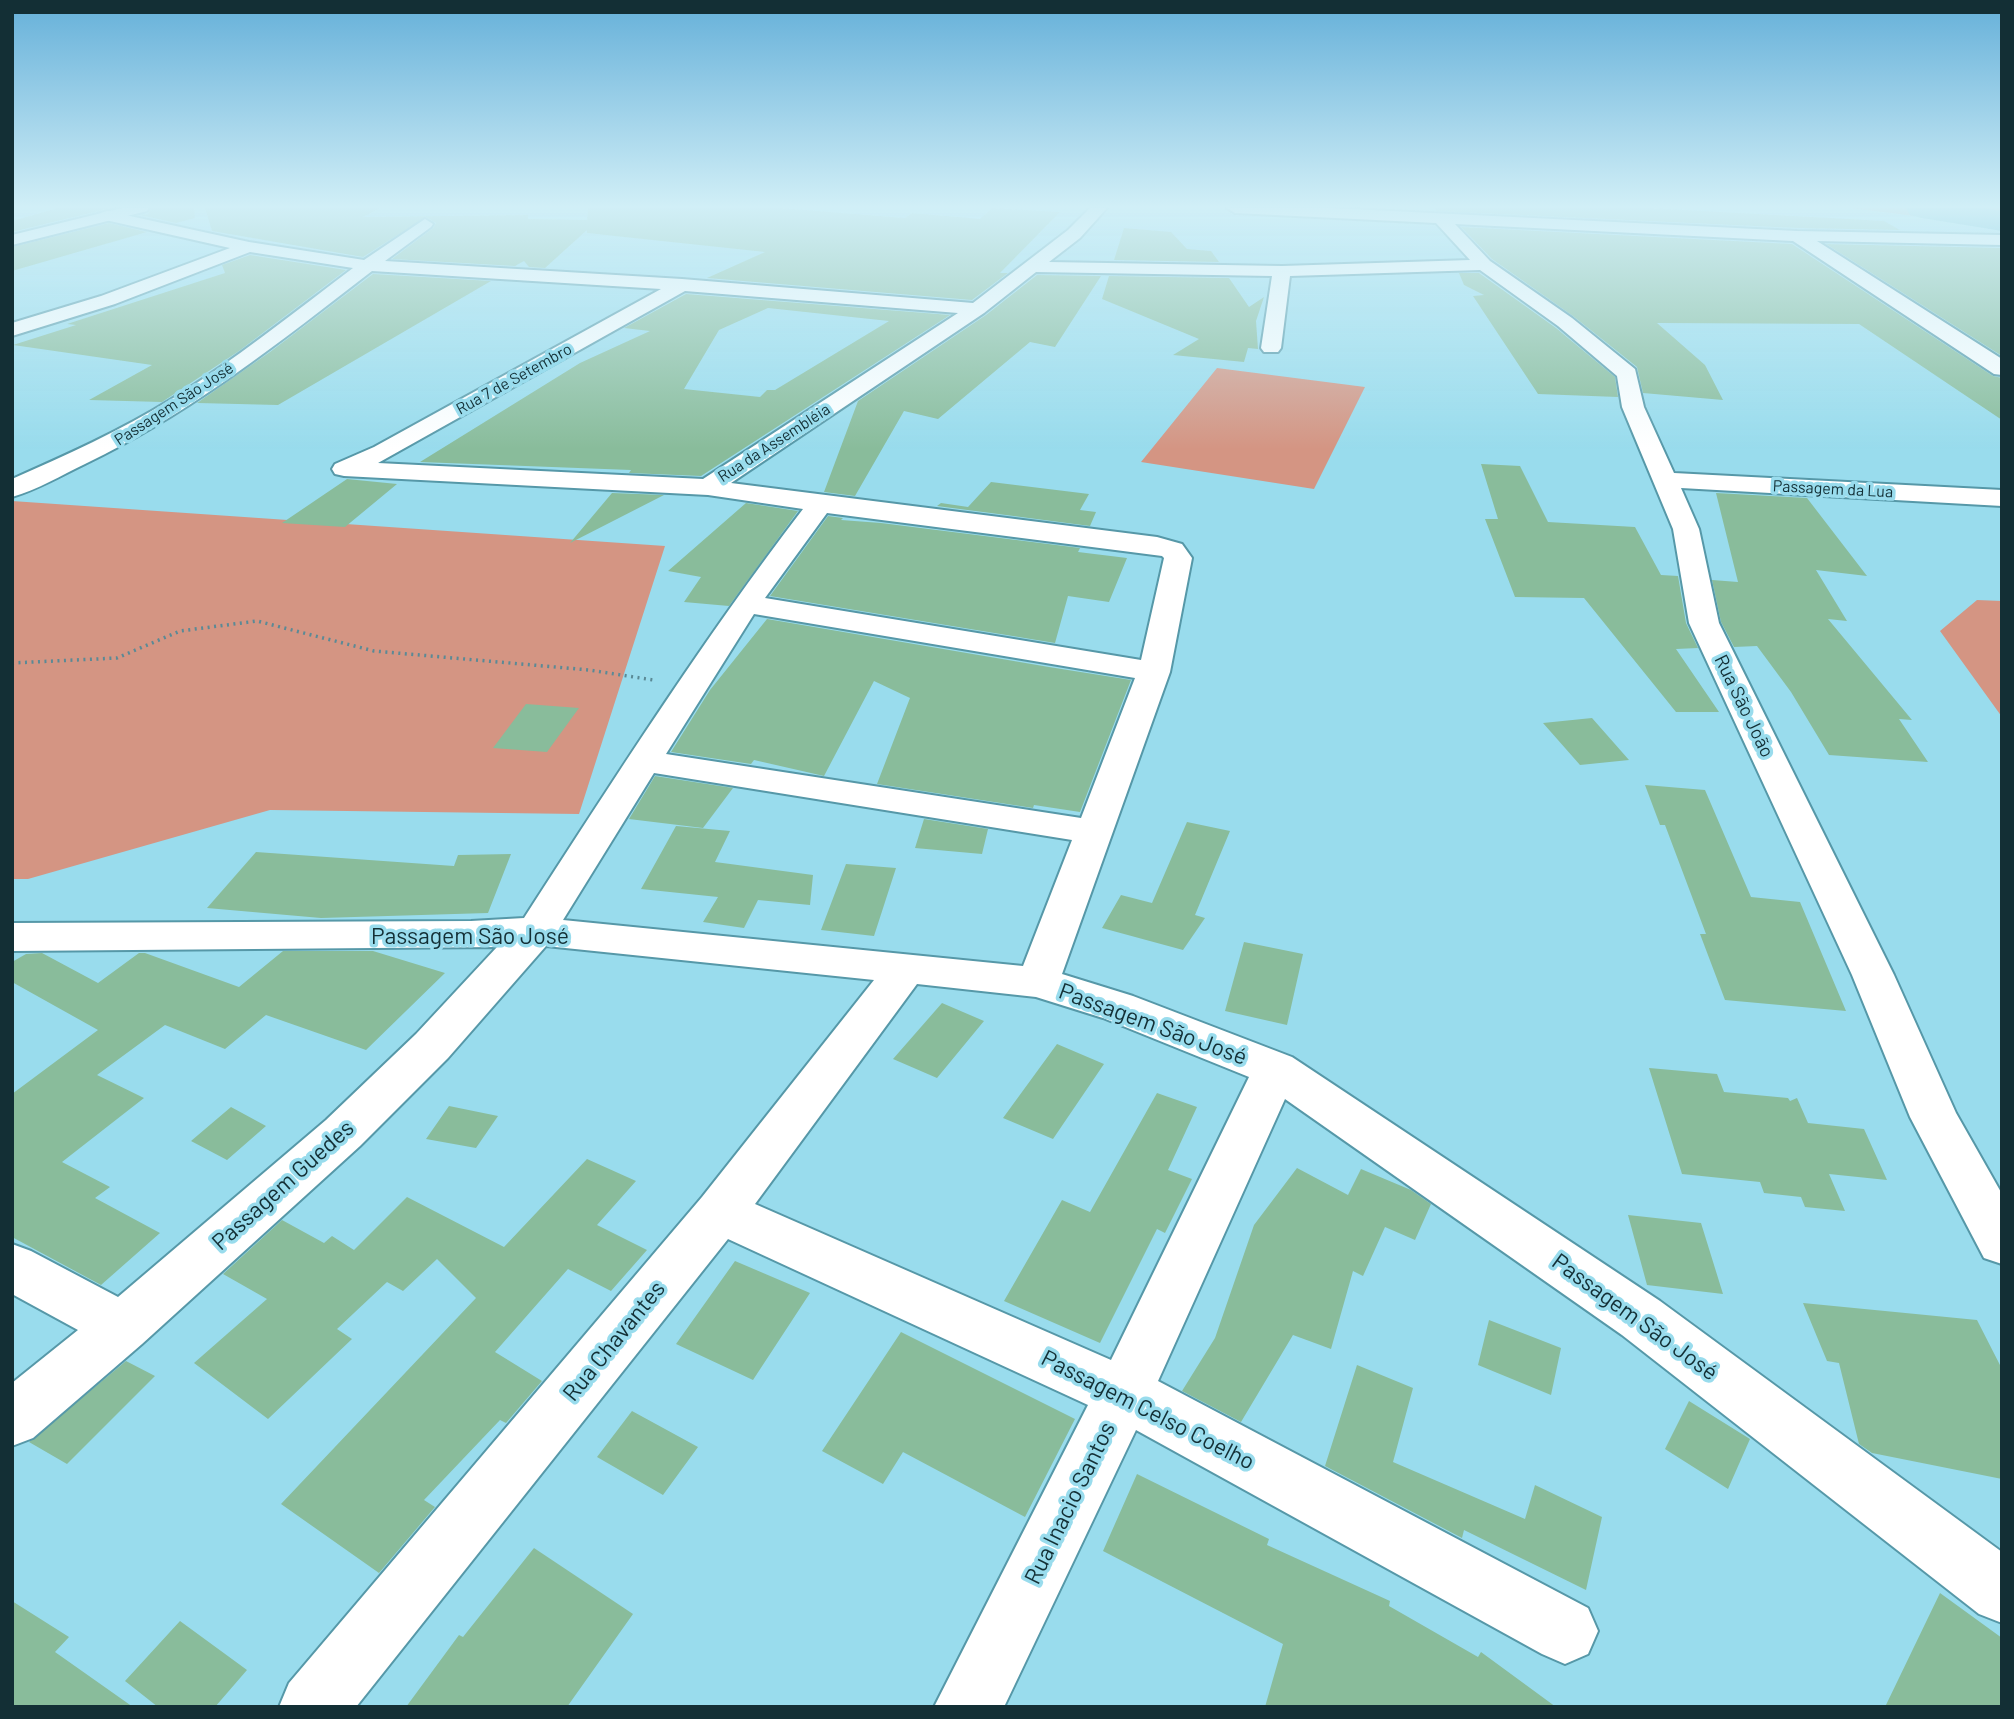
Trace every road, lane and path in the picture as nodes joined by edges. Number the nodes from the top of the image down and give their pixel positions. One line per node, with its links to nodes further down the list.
1 (139, 288): 10 (street)
2 (335, 288): 16 (street, Passagem São José)
3 (676, 288): 13 (street, Rua 7 de Setembro)
4 (722, 288): 9 (street)
5 (1005, 288): 9 (street, Rua da Assembléia)
6 (1279, 288): 11 (street)
7 (1517, 288): 14 (street, Rua São João)
8 (1877, 288): 12 (street)
9 (977, 309): 15 (street, Rua da Assembléia)
10 (12, 330)
11 (1270, 348)
12 (2002, 369)
13 (344, 468): 15 (street, Rua da Assembléia)
14 (1664, 480): 17 (street, Passagem da Lua); 31 (street, Rua São João)
15 (708, 487): 18 (street)
16 (12, 489)
17 (2002, 498)
18 (820, 504): 19 (street, Passagem Guedes); 21 (street)
19 (746, 604): 21 (street); 22 (street, Passagem Guedes)
20 (12, 663): 22 (path)
21 (1154, 672): 24 (street)
22 (692, 685): 23 (street, Passagem Guedes)
23 (643, 761): 24 (street); 25 (street, Passagem Guedes)
24 (1094, 832): 28 (street)
25 (536, 931): 26 (street, Passagem São José); 27 (street, Passagem São José); 33 (street, Passagem Guedes)
26 (12, 937)
27 (907, 968): 28 (street, Passagem São José); 30 (street, Rua Chavantes)
28 (1038, 982): 29 (street, Passagem São José)
29 (1276, 1069): 34 (street, Rua Inacio Santos); 36 (street, Passagem São José)
30 (720, 1212): 34 (street, Passagem Celso Coelho); 38 (street, Rua Chavantes)
31 (2002, 1242)
32 (12, 1267): 33 (street)
33 (123, 1327): 35 (street, Passagem Guedes)
34 (1124, 1393): 37 (street, Passagem Celso Coelho); 39 (street, Rua Inacio Santos)
35 (12, 1419)
36 (2002, 1591)
37 (1565, 1631)
38 (313, 1707)
39 (968, 1707)

